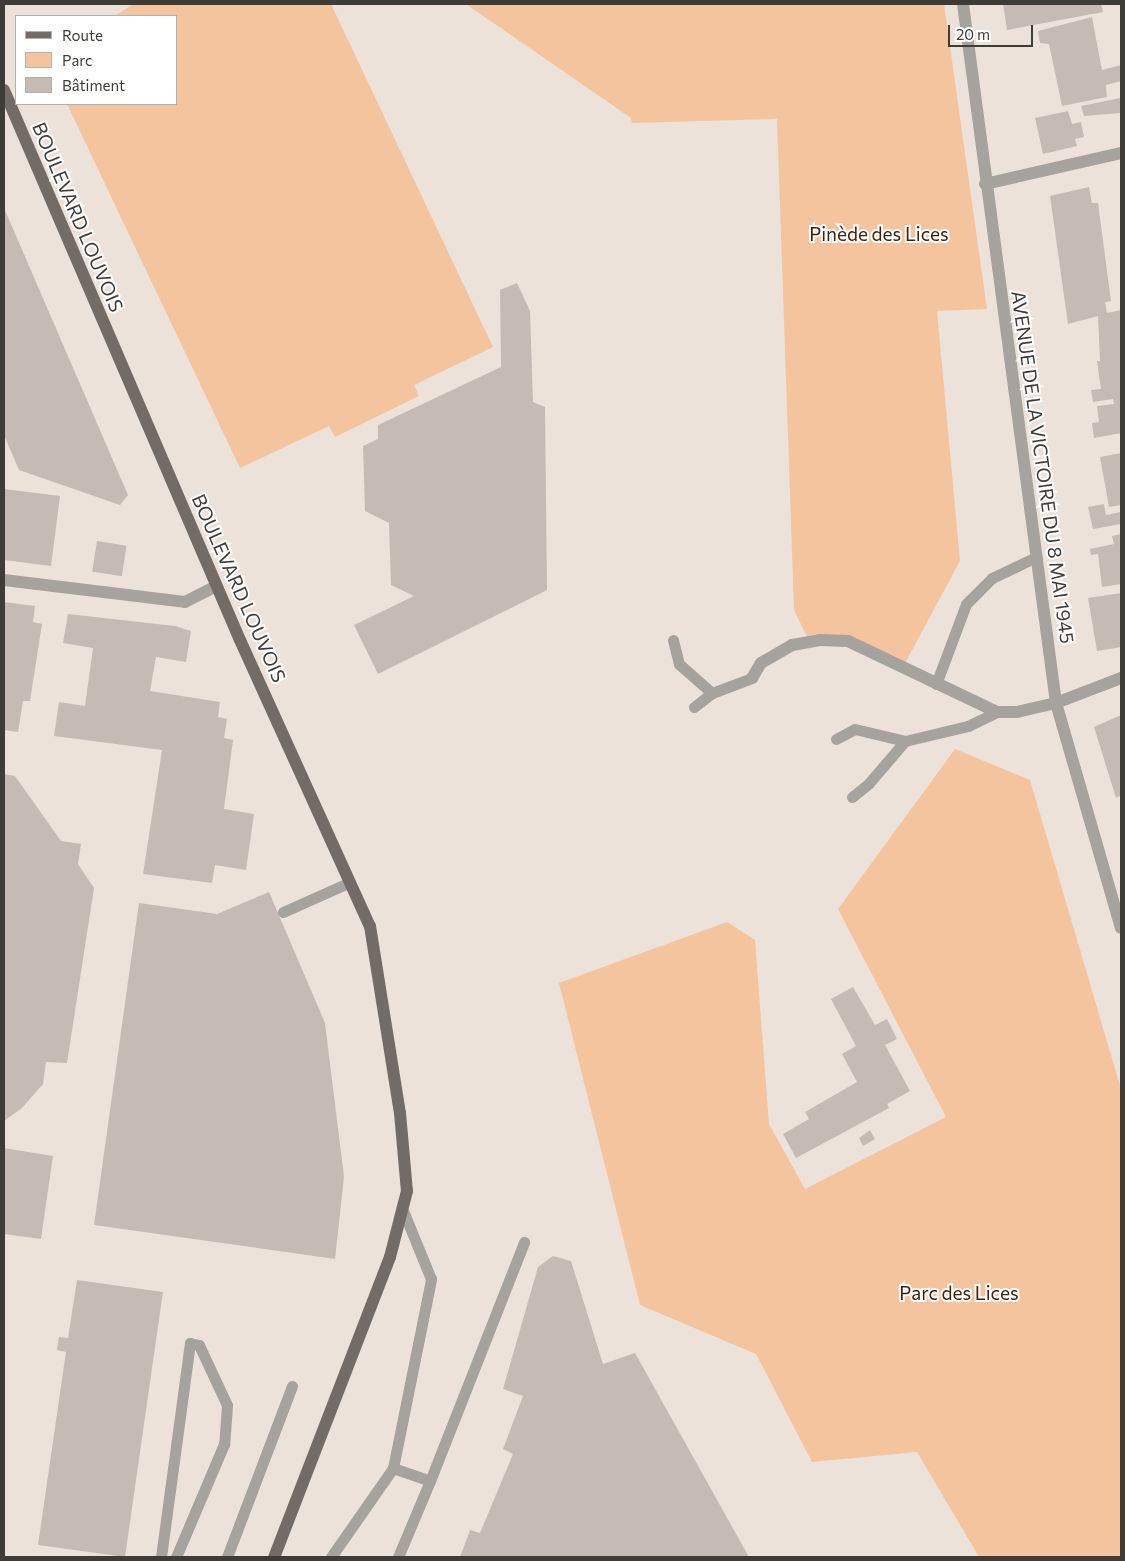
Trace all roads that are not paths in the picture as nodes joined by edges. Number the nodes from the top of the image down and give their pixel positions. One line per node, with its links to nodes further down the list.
1 (963, 4): 4 (street, AVENUE DE LA VICTOIRE DU 8 MAI 1945)
2 (4, 90): 7 (main road, BOULEVARD LOUVOIS)
3 (1121, 153): 4 (street)
4 (986, 184): 5 (street, AVENUE DE LA VICTOIRE DU 8 MAI 1945)
5 (1036, 557): 11 (lane); 13 (street, AVENUE DE LA VICTOIRE DU 8 MAI 1945)
6 (4, 580): 7 (street)
7 (216, 586): 19 (main road, BOULEVARD LOUVOIS)
8 (673, 640): 12 (lane)
9 (752, 678): 11 (street); 12 (lane)
10 (1121, 678): 13 (street)
11 (936, 684): 15 (street)
12 (712, 693): 14 (lane)
13 (1056, 703): 15 (street); 21 (street, AVENUE DE LA VICTOIRE DU 8 MAI 1945)
14 (694, 707)
15 (997, 712): 17 (lane)
16 (836, 739): 17 (lane)
17 (905, 741): 18 (lane)
18 (852, 797)
19 (350, 882): 20 (lane); 22 (main road, BOULEVARD LOUVOIS)
20 (283, 912)
21 (1121, 928)
22 (402, 1208): 25 (lane); 30 (main road, BOULEVARD LOUVOIS)
23 (524, 1242): 26 (lane)
24 (292, 1386): 29 (lane)
25 (393, 1468): 26 (lane); 31 (lane)
26 (430, 1481): 32 (lane)
27 (162, 1557): 28 (lane)
28 (176, 1557)
29 (227, 1557)
30 (274, 1557)
31 (331, 1557)
32 (398, 1557)

